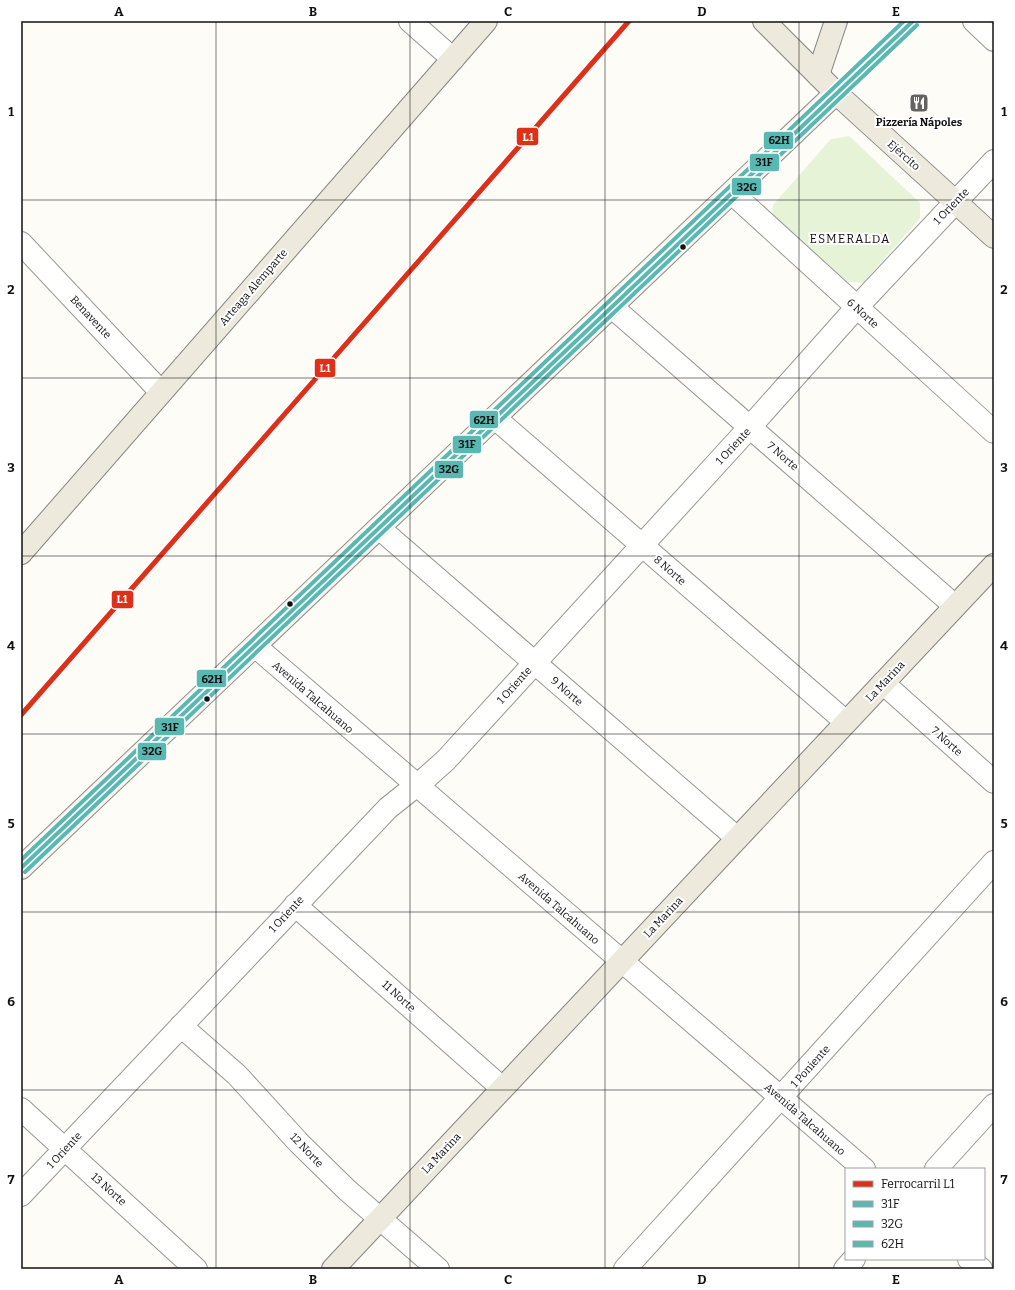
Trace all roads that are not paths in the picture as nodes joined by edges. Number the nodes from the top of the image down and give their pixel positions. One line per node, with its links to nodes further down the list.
1 (410, 21): 7 (street)
2 (486, 21): 7 (main road, Arteaga Alemparte)
3 (764, 21): 8 (main road, Ejército)
4 (836, 21): 8 (main road)
5 (974, 21): 6 (street)
6 (994, 40)
7 (453, 59): 17 (main road, Arteaga Alemparte)
8 (818, 75): 9 (main road, Ejército)
9 (836, 93): 11 (street); 12 (main road, Ejército)
10 (994, 161): 12 (street, 1 Oriente)
11 (732, 193): 15 (street); 16 (street, 6 Norte)
12 (956, 202): 13 (main road, Ejército); 16 (street, 1 Oriente)
13 (994, 237)
14 (21, 243): 17 (street, Benavente)
15 (612, 306): 18 (street); 19 (street, 7 Norte)
16 (857, 307): 19 (street, 1 Oriente); 20 (street, 6 Norte)
17 (161, 392): 23 (main road, Arteaga Alemparte)
18 (495, 418): 21 (street); 22 (street, 8 Norte)
19 (750, 427): 22 (street, 1 Oriente); 25 (street, 7 Norte)
20 (994, 432)
21 (379, 528): 26 (street); 27 (street, 9 Norte)
22 (642, 545): 27 (street, 1 Oriente); 29 (street, 8 Norte)
23 (21, 553)
24 (994, 565): 25 (main road, La Marina)
25 (955, 606): 28 (main road, La Marina)
26 (255, 646): 31 (street, Avenida Talcahuano); 34 (street)
27 (534, 663): 31 (street, 1 Oriente); 32 (street, 9 Norte)
28 (883, 683): 29 (main road, La Marina); 30 (street, 7 Norte)
29 (846, 722): 32 (main road, La Marina)
30 (994, 782)
31 (416, 785): 35 (street, 1 Oriente); 36 (street, Avenida Talcahuano)
32 (737, 838): 36 (main road, La Marina)
33 (994, 862): 39 (street, 1 Poniente)
34 (21, 868)
35 (295, 905): 37 (street, 1 Oriente); 38 (street, 11 Norte)
36 (622, 961): 38 (main road, La Marina); 39 (street, Avenida Talcahuano)
37 (181, 1026): 42 (street, 1 Oriente); 46 (street, 12 Norte)
38 (502, 1088): 46 (main road, La Marina)
39 (781, 1098): 43 (street, Avenida Talcahuano); 52 (street, 1 Poniente)
40 (994, 1105): 44 (street)
41 (21, 1109): 42 (street, 13 Norte)
42 (65, 1149): 45 (street, 1 Oriente); 49 (street, 13 Norte)
43 (863, 1168)
44 (937, 1168)
45 (21, 1195)
46 (380, 1219): 50 (main road, La Marina); 51 (street, 12 Norte)
47 (853, 1260): 53 (street)
48 (970, 1260): 54 (street)
49 (196, 1269)
50 (333, 1269)
51 (438, 1269)
52 (625, 1269)
53 (844, 1269)
54 (981, 1269)

